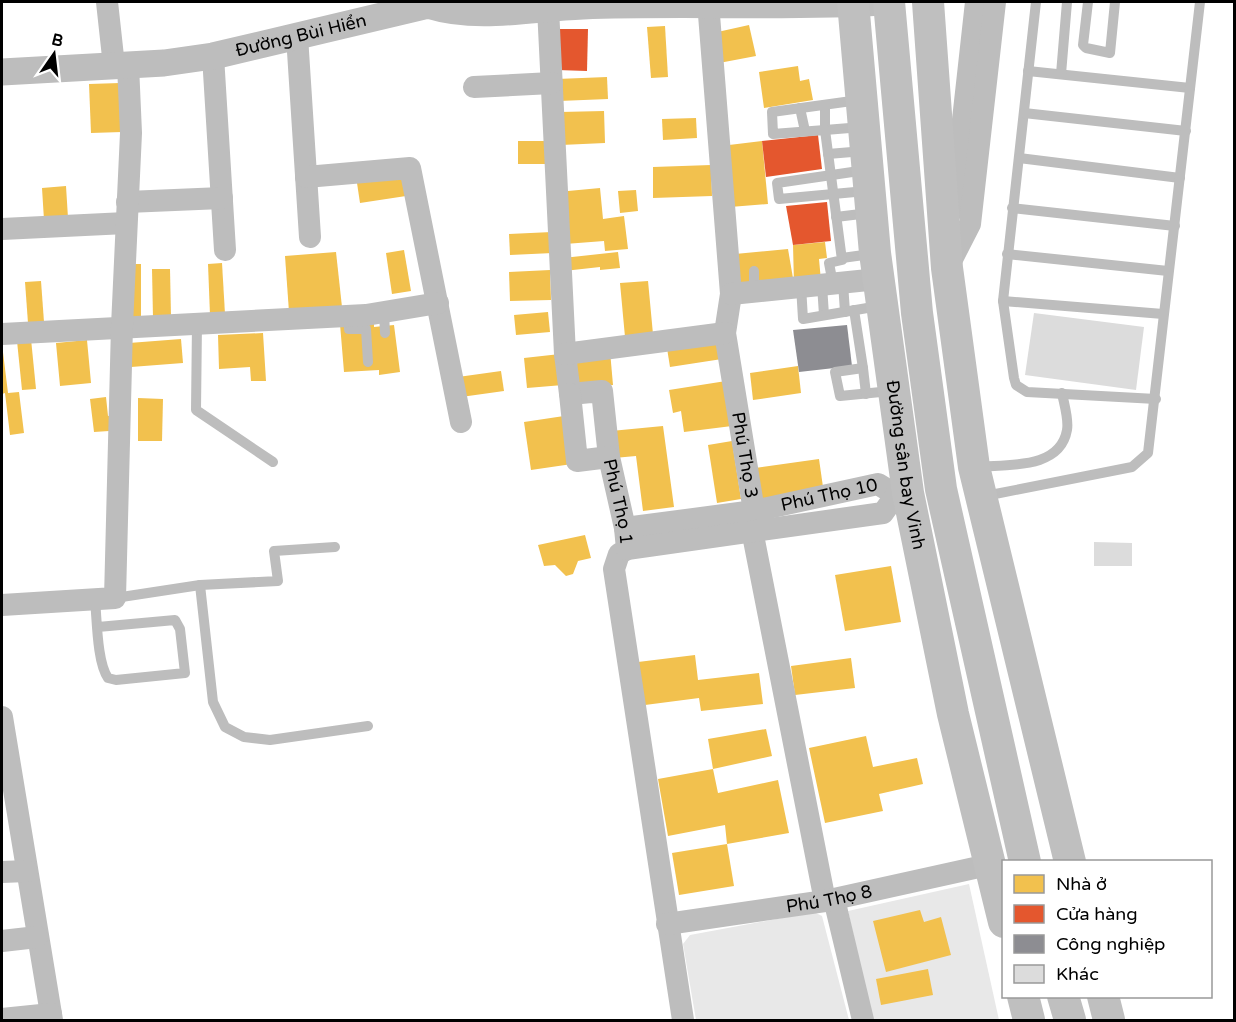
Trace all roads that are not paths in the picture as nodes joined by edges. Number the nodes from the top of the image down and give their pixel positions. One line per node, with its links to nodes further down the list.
1 (107, 2): 19 (street)
2 (778, 2): 12 (street, Đường Bùi Hiển); 14 (street, Đường Bùi Hiển)
3 (887, 2): 12 (street, Đường Bùi Hiển); 78 (main road)
4 (928, 2): 51 (main road)
5 (976, 2): 51 (street)
6 (995, 2): 51 (street)
7 (1036, 2): 20 (lane)
8 (1068, 2): 22 (lane)
9 (1088, 2): 10 (lane)
10 (1115, 2)
11 (1200, 2): 25 (lane)
12 (853, 3): 34 (main road, Đường sân bay Vinh)
13 (584, 4): 14 (street, Đường Bùi Hiển); 16 (street, Đường Bùi Hiển)
14 (708, 4): 57 (street, Phú Thọ 3)
15 (451, 7): 16 (street, Đường Bùi Hiển); 17 (street, Đường Bùi Hiển)
16 (549, 8): 23 (street)
17 (297, 36): 18 (street, Đường Bùi Hiển); 36 (street)
18 (213, 56): 19 (street, Đường Bùi Hiển); 41 (street)
19 (121, 66): 21 (street, Đường Bùi Hiển); 43 (street)
20 (1028, 71): 22 (lane); 28 (lane)
21 (2, 72)
22 (1061, 75): 25 (lane)
23 (552, 83): 24 (street); 67 (street)
24 (474, 87)
25 (1190, 88): 31 (lane)
26 (825, 105): 27 (lane); 29 (lane); 34 (lane)
27 (800, 108): 30 (lane); 30 (lane)
28 (1024, 112): 31 (lane); 33 (lane)
29 (825, 130): 30 (lane); 32 (lane); 34 (lane)
30 (805, 131)
31 (1186, 131): 38 (lane)
32 (828, 154): 34 (lane); 35 (lane)
33 (1019, 158): 38 (lane); 42 (lane)
34 (866, 159): 35 (lane); 39 (lane); 44 (lane); 55 (main road, Đường sân bay Vinh)
35 (831, 174): 37 (lane); 39 (lane)
36 (306, 177): 47 (street); 59 (street)
37 (809, 178): 40 (lane); 40 (lane)
38 (1180, 178): 45 (lane)
39 (833, 194): 40 (lane); 44 (lane)
40 (813, 196)
41 (222, 198): 43 (street); 48 (street)
42 (1012, 208): 45 (lane); 49 (lane)
43 (127, 212): 46 (street); 64 (street)
44 (836, 217): 50 (lane)
45 (1175, 226): 53 (lane)
46 (2, 229)
47 (310, 237)
48 (225, 250)
49 (1007, 254): 53 (lane); 58 (lane)
50 (842, 258): 54 (lane); 55 (lane)
51 (947, 268): 77 (main road)
52 (754, 270): 56 (lane)
53 (1168, 271): 60 (lane)
54 (825, 284): 55 (street); 55 (lane); 56 (street); 61 (lane); 61 (lane)
55 (867, 292): 61 (lane); 69 (lane); 70 (main road, Đường sân bay Vinh)
56 (754, 293): 57 (street)
57 (731, 294): 65 (street, Phú Thọ 3)
58 (1003, 301): 60 (lane); 71 (lane)
59 (438, 303): 62 (street); 74 (street)
60 (1163, 314): 73 (lane)
61 (824, 315)
62 (348, 316): 63 (street); 68 (lane)
63 (198, 323): 64 (street); 76 (lane)
64 (122, 326): 66 (street); 84 (street)
65 (725, 333): 67 (street); 80 (street, Phú Thọ 3)
66 (2, 334)
67 (565, 354): 72 (street)
68 (368, 362)
69 (863, 368): 70 (lane); 70 (lane)
70 (880, 392): 79 (main road, Đường sân bay Vinh)
71 (1062, 393): 73 (lane); 77 (lane)
72 (570, 394): 75 (street, Phú Thọ 1); 75 (street)
73 (1156, 399): 77 (lane)
74 (461, 422)
75 (609, 457): 81 (street, Phú Thọ 1)
76 (273, 462)
77 (978, 482): 91 (main road)
78 (941, 489): 79 (main road); 90 (main road)
79 (902, 494): 80 (street, Phú Thọ 10); 89 (main road, Đường sân bay Vinh)
80 (753, 520): 81 (street, Phú Thọ 10); 95 (street, Phú Thọ 3)
81 (626, 539): 96 (street, Phú Thọ 1)
82 (335, 547): 83 (lane)
83 (200, 585): 84 (lane); 88 (lane)
84 (105, 599): 85 (street); 86 (lane)
85 (2, 605)
86 (98, 627): 86 (lane)
87 (2, 719): 93 (street)
88 (368, 726)
89 (1010, 860)
90 (1011, 860)
91 (1070, 860)
92 (1002, 864): 95 (street, Phú Thọ 8)
93 (27, 871): 94 (street); 97 (street)
94 (2, 872)
95 (829, 900): 96 (street, Phú Thọ 8); 105 (street, Phú Thọ 3)
96 (667, 924): 104 (street, Phú Thọ 1)
97 (37, 937): 98 (street); 102 (street)
98 (2, 941)
99 (1024, 998): 106 (main road)
100 (1064, 998): 107 (main road)
101 (1104, 998): 108 (main road)
102 (52, 1017): 103 (street)
103 (2, 1019)
104 (683, 1020)
105 (863, 1020)
106 (1029, 1020)
107 (1070, 1020)
108 (1109, 1020)

